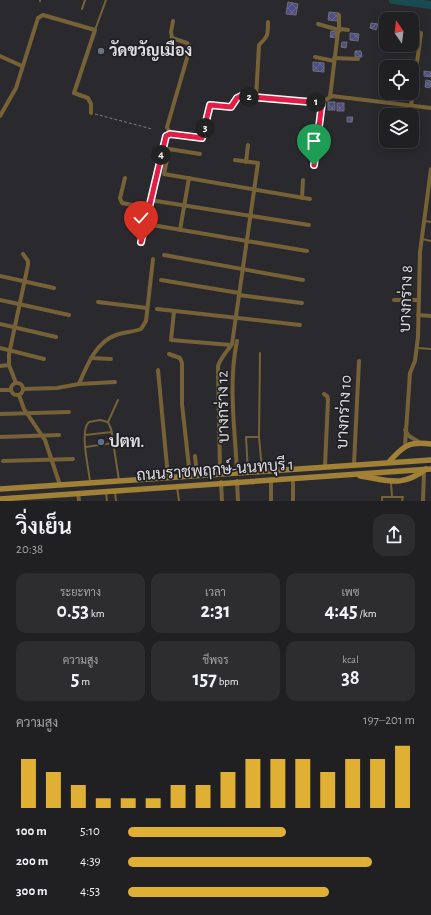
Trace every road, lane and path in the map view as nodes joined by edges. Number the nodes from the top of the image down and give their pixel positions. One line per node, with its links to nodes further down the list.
1 (85, 0): 3 (lane)
2 (106, 0): 8 (lane)
3 (82, 9)
4 (340, 15): 9 (street)
5 (173, 21): 25 (street)
6 (268, 22): 18 (street)
7 (318, 24): 9 (street)
8 (95, 30): 16 (street); 22 (street)
9 (339, 30): 10 (street); 15 (street)
10 (348, 30)
11 (421, 33): 20 (street)
12 (0, 56): 16 (street)
13 (316, 57): 15 (street)
14 (358, 58): 15 (street)
15 (334, 59): 17 (street)
16 (22, 66): 23 (street)
17 (330, 97): 19 (street); 20 (street)
18 (256, 98): 19 (street); 25 (street)
19 (322, 103): 30 (street)
20 (412, 106): 21 (street)
21 (431, 108)
22 (91, 113): 24 (path)
23 (0, 115)
24 (152, 129)
25 (170, 134): 40 (street)
26 (248, 145): 29 (street)
27 (200, 154): 33 (street)
28 (235, 160): 29 (street)
29 (246, 162): 35 (street)
30 (314, 165)
31 (431, 169): 42 (street, บางกร่าง 8)
32 (124, 178): 40 (street)
33 (189, 178): 35 (street); 39 (street)
34 (303, 180): 36 (street)
35 (254, 189): 36 (street); 41 (street)
36 (302, 198): 37 (street)
37 (310, 199)
38 (156, 201): 39 (street)
39 (184, 205): 41 (street); 46 (street)
40 (148, 208): 50 (street)
41 (250, 216): 45 (street); 48 (street)
42 (424, 221): 43 (lane); 47 (street, บางกร่าง 8)
43 (431, 222)
44 (152, 225): 46 (street)
45 (309, 225)
46 (180, 230): 48 (street)
47 (421, 239): 49 (lane); 64 (street, บางกร่าง 8)
48 (247, 241): 51 (street); 55 (street)
49 (431, 241)
50 (141, 242)
51 (307, 251)
52 (23, 254): 59 (street)
53 (164, 255): 55 (street)
54 (153, 259): 68 (street)
55 (242, 269): 58 (street); 61 (street)
56 (0, 276): 59 (street)
57 (161, 280): 61 (street)
58 (302, 280)
59 (24, 282): 60 (street); 67 (street)
60 (54, 288)
61 (239, 294): 66 (street); 74 (street)
62 (0, 300): 67 (street)
63 (394, 300): 64 (street)
64 (419, 300): 72 (street, บางกร่าง 8)
65 (98, 302): 68 (street)
66 (302, 303)
67 (19, 304): 71 (street); 77 (street)
68 (147, 308): 87 (street)
69 (157, 309): 70 (street)
70 (174, 311): 74 (street); 80 (street)
71 (69, 315)
72 (418, 315): 73 (street); 82 (street, บางกร่าง 8)
73 (431, 316)
74 (236, 317): 76 (street); 80 (street)
75 (0, 324): 77 (street)
76 (300, 325)
77 (15, 327): 78 (street); 84 (street)
78 (56, 337)
79 (238, 341): 130 (street, บางกร่าง 12)
80 (231, 345): 131 (street)
81 (0, 348): 84 (street)
82 (417, 348): 83 (lane); 107 (street, บางกร่าง 8)
83 (431, 349)
84 (10, 350): 88 (street); 92 (street)
85 (260, 353): 113 (lane)
86 (169, 354): 134 (street)
87 (91, 358): 89 (street); 96 (street)
88 (44, 359)
89 (111, 359)
90 (359, 361): 125 (street, บางกร่าง 10)
91 (0, 366): 92 (street)
92 (8, 366): 95 (street)
93 (158, 370): 136 (street)
94 (115, 382): 96 (street)
95 (16, 383): 97 (street); 99 (street)
96 (79, 384): 97 (street)
97 (24, 389): 101 (street)
98 (0, 390): 99 (street)
99 (11, 390): 101 (street)
100 (324, 394): 126 (street)
101 (19, 395): 104 (street)
102 (118, 400): 106 (lane)
103 (69, 412): 104 (street)
104 (27, 413): 105 (street); 111 (street)
105 (0, 414)
106 (108, 422): 108 (lane); 110 (lane)
107 (405, 430): 115 (street); 117 (street, บางกร่าง 8)
108 (112, 432): 110 (lane); 114 (lane)
109 (59, 435): 111 (street)
110 (84, 435): 118 (lane)
111 (43, 436): 112 (street); 120 (street)
112 (0, 437)
113 (260, 437): 127 (lane); 129 (lane)
114 (113, 443): 118 (lane); 139 (lane)
115 (420, 443): 116 (main road); 117 (main road)
116 (431, 444)
117 (405, 446): 124 (main road)
118 (86, 447): 143 (lane)
119 (195, 456): 133 (street)
120 (53, 459): 121 (street); 123 (street); 145 (street)
121 (73, 459)
122 (431, 460): 124 (main road, ถนนราชพฤกษ์-นนทบุรี 1)
123 (3, 461)
124 (389, 462): 125 (main road, ถนนราชพฤกษ์-นนทบุรี 1)
125 (354, 464): 126 (main road, ถนนราชพฤกษ์-นนทบุรี 1)
126 (325, 466): 127 (main road, ถนนราชพฤกษ์-นนทบุรี 1)
127 (262, 470): 129 (main road, ถนนราชพฤกษ์-นนทบุรี 1)
128 (427, 470): 132 (main road, ถนนราชพฤกษ์-นนทบุรี 1); 135 (main road); 144 (street)
129 (248, 471): 130 (main road, ถนนราชพฤกษ์-นนทบุรี 1)
130 (237, 472): 131 (main road, ถนนราชพฤกษ์-นนทบุรี 1)
131 (220, 473): 133 (main road, ถนนราชพฤกษ์-นนทบุรี 1)
132 (348, 474): 137 (main road, ถนนราชพฤกษ์-นนทบุรี 1); 141 (main road)
133 (197, 475): 134 (main road, ถนนราชพฤกษ์-นนทบุรี 1)
134 (190, 476): 136 (main road, ถนนราชพฤกษ์-นนทบุรี 1)
135 (416, 476): 141 (main road); 144 (street)
136 (168, 477): 139 (main road, ถนนราชพฤกษ์-นนทบุรี 1)
137 (293, 478): 138 (main road, ถนนราชพฤกษ์-นนทบุรี 1); 161 (street)
138 (271, 479): 140 (main road, ถนนราชพฤกษ์-นนทบุรี 1); 160 (street)
139 (119, 481): 143 (main road, ถนนราชพฤกษ์-นนทบุรี 1)
140 (237, 481): 142 (main road, ถนนราชพฤกษ์-นนทบุรี 1); 159 (street)
141 (391, 481): 151 (lane)
142 (221, 482): 146 (main road, ถนนราชพฤกษ์-นนทบุรี 1); 158 (street)
143 (90, 483): 145 (main road, ถนนราชพฤกษ์-นนทบุรี 1)
144 (424, 483): 164 (street)
145 (60, 486): 147 (main road, ถนนราชพฤกษ์-นนทบุรี 1)
146 (177, 486): 149 (main road, ถนนราชพฤกษ์-นนทบุรี 1); 157 (lane)
147 (0, 489)
148 (105, 491): 149 (main road, ถนนราชพฤกษ์-นนทบุรี 1); 150 (main road, ถนนราชพฤกษ์-นนทบุรี 1); 155 (lane)
149 (115, 491): 156 (lane)
150 (78, 493): 152 (main road, ถนนราชพฤกษ์-นนทบุรี 1); 154 (street)
151 (392, 497): 162 (lane); 163 (lane)
152 (45, 498): 153 (main road, ถนนราชพฤกษ์-นนทบุรี 1)
153 (0, 499)
154 (79, 501)
155 (107, 501)
156 (116, 501)
157 (179, 501)
158 (222, 501)
159 (238, 501)
160 (271, 501)
161 (293, 501)
162 (382, 501)
163 (402, 501)
164 (423, 501)

